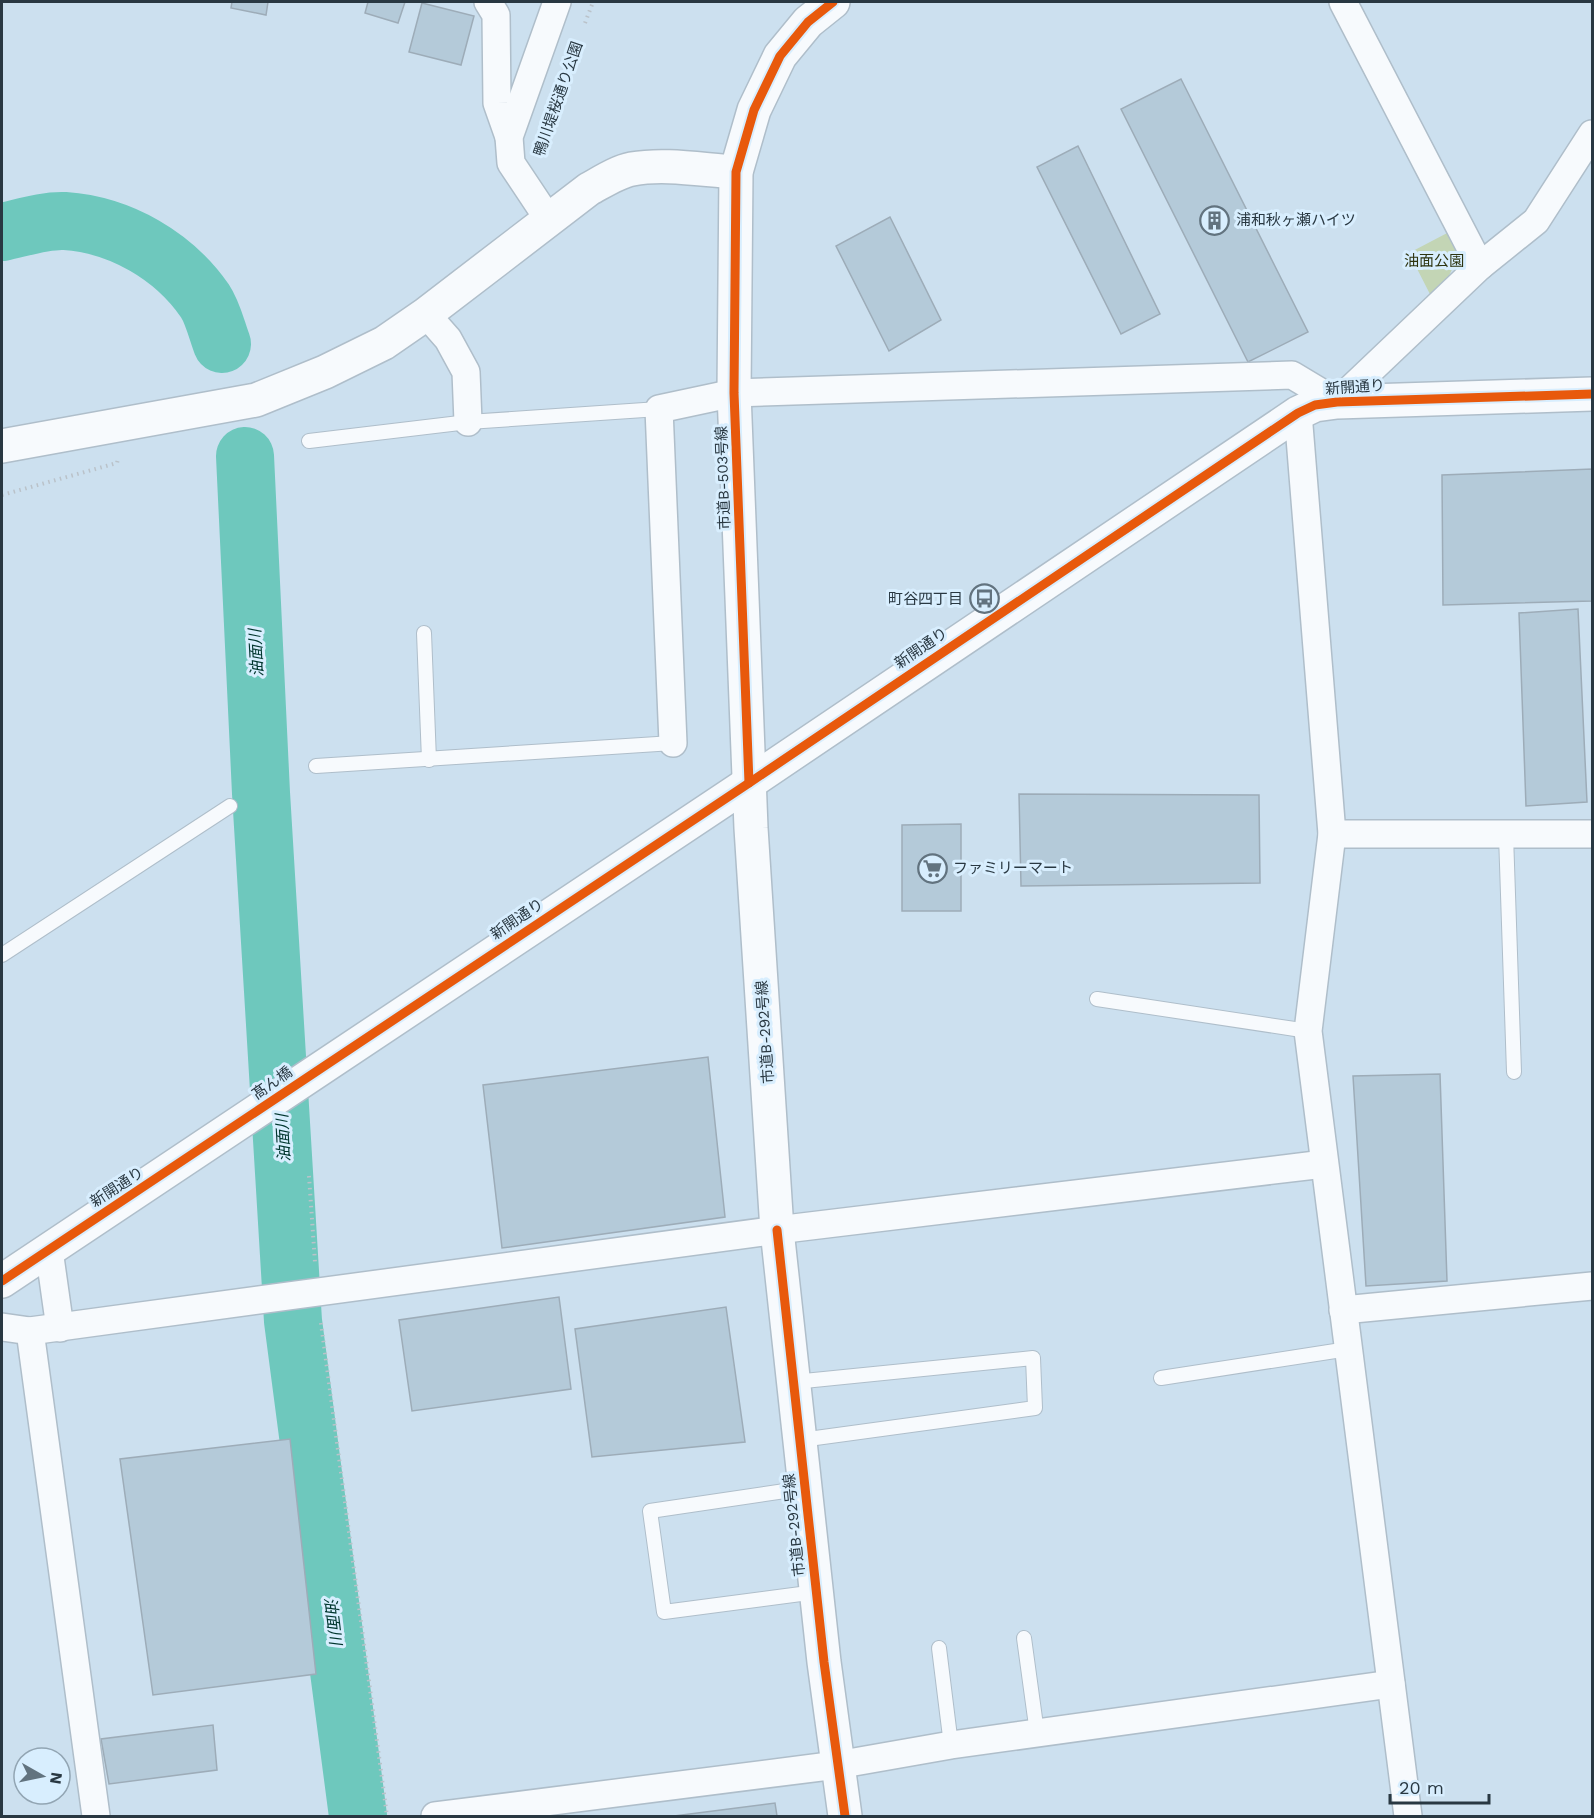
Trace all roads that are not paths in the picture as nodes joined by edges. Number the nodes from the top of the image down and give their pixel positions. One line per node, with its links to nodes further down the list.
1 (488, 2): 6 (street)
2 (556, 2): 6 (street)
3 (833, 2): 7 (street, 市道B-503号線)
4 (1343, 2): 9 (street)
5 (1593, 134): 9 (street)
6 (509, 136): 8 (street)
7 (736, 172): 8 (street); 11 (street, 市道B-503号線)
8 (549, 220): 10 (street)
9 (1480, 266): 13 (street)
10 (426, 314): 16 (street); 18 (street)
11 (734, 393): 13 (street); 14 (street); 23 (street, 市道B-503号線)
12 (1593, 394): 13 (street, 新開通り)
13 (1337, 402): 15 (street, 新開通り)
14 (659, 409): 16 (lane); 20 (street)
15 (1298, 413): 23 (street, 新開通り); 25 (street)
16 (468, 423): 17 (lane)
17 (309, 441)
18 (2, 446)
19 (424, 633): 21 (lane)
20 (673, 743): 21 (lane)
21 (429, 760): 22 (lane)
22 (316, 766)
23 (749, 783): 32 (street, 新開通り); 35 (street, 市道B-292号線)
24 (230, 806): 28 (lane)
25 (1332, 834): 26 (street); 30 (street)
26 (1506, 834): 27 (street); 31 (lane)
27 (1593, 834)
28 (2, 956)
29 (1097, 999): 30 (lane)
30 (1308, 1031): 34 (street)
31 (1514, 1072)
32 (313, 1073): 33 (street, 髙ん橋)
33 (248, 1119): 36 (street, 新開通り)
34 (1324, 1164): 35 (street); 39 (street)
35 (777, 1230): 41 (street); 45 (street, 市道B-292号線)
36 (49, 1250): 37 (street, 新開通り); 41 (street)
37 (2, 1281)
38 (1593, 1286): 39 (street)
39 (1343, 1310): 43 (street)
40 (2, 1327): 42 (street)
41 (60, 1328): 42 (street)
42 (30, 1331): 55 (street)
43 (1348, 1349): 44 (lane); 51 (street)
44 (1161, 1378)
45 (794, 1382): 46 (street, 市道B-292号線); 46 (lane)
46 (801, 1440): 47 (street, 市道B-292号線)
47 (805, 1488): 48 (street, 市道B-292号線); 48 (lane)
48 (816, 1592): 54 (street, 市道B-292号線)
49 (1024, 1638): 52 (lane)
50 (939, 1648): 53 (lane)
51 (1391, 1684): 52 (street); 58 (street)
52 (1037, 1733): 53 (street)
53 (951, 1745): 54 (street)
54 (837, 1765): 56 (street); 57 (street, 市道B-292号線)
55 (96, 1816)
56 (435, 1816)
57 (845, 1816)
58 (1408, 1816)

